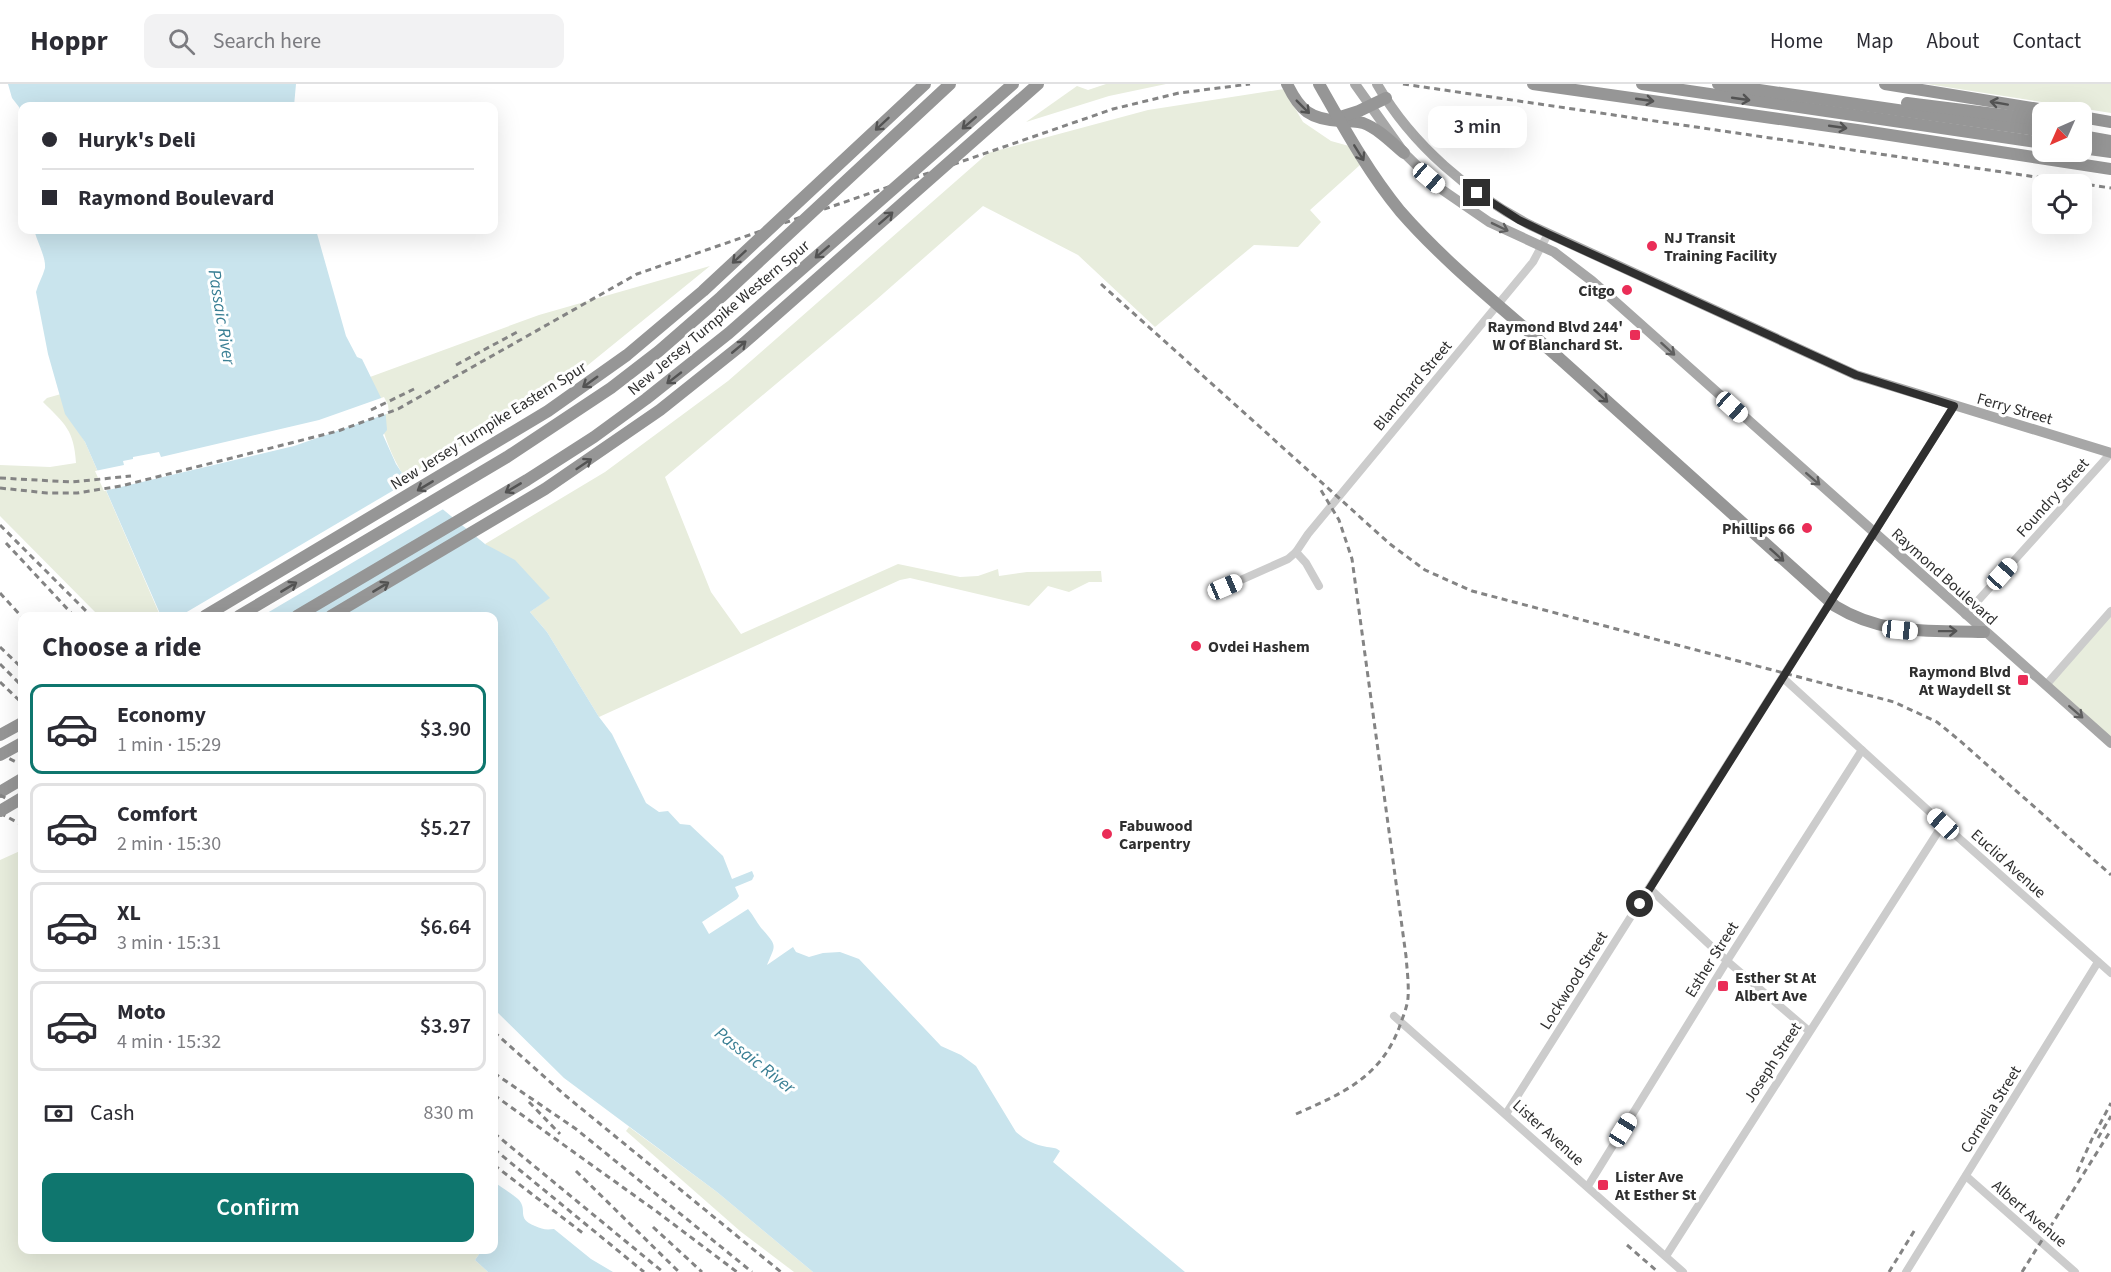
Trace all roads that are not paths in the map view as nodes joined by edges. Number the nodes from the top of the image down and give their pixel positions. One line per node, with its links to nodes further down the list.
1 (925, 84): 46 (highway, New Jersey Turnpike Eastern Spur, one-way to 46, bridge)
2 (950, 84): 47 (highway, New Jersey Turnpike Eastern Spur, one-way to 2, bridge)
3 (1012, 84): 48 (highway, New Jersey Turnpike Western Spur, one-way to 48, bridge)
4 (1038, 84): 49 (highway, New Jersey Turnpike Western Spur, one-way to 4, bridge)
5 (1287, 84): 21 (highway, one-way to 21)
6 (1319, 84): 44 (highway, one-way to 44, bridge)
7 (1355, 84): 16 (main road, Raymond Boulevard)
8 (1377, 84): 14 (main road)
9 (1533, 84): 35 (highway, one-way to 35)
10 (1642, 84): 18 (highway, one-way to 18)
11 (1718, 84): 15 (highway)
12 (1730, 84): 15 (highway)
13 (1885, 84): 17 (highway, one-way to 13)
14 (1386, 98): 16 (highway); 36 (main road)
15 (1837, 98): 19 (highway); 24 (highway)
16 (1370, 106): 21 (highway); 32 (main road, Raymond Boulevard)
17 (2032, 108)
18 (1884, 119): 27 (highway); 29 (highway)
19 (2032, 119)
20 (2092, 119): 22 (highway)
21 (1327, 120): 32 (highway)
22 (2111, 122)
23 (2092, 126): 25 (highway)
24 (2032, 129)
25 (2111, 129)
26 (2092, 138): 28 (highway)
27 (2032, 140)
28 (2111, 141)
29 (2032, 148)
30 (2092, 149): 31 (highway)
31 (2111, 152)
32 (1404, 153): 37 (main road, Raymond Boulevard, one-way to 37)
33 (2092, 160): 34 (highway)
34 (2111, 163)
35 (2111, 169)
36 (1548, 234): 37 (street, Blanchard Street); 38 (main road, Ferry Street)
37 (1542, 246): 40 (main road, Raymond Boulevard, one-way to 40); 41 (street, Blanchard Street)
38 (1954, 406): 39 (main road, Ferry Street); 40 (street, Lockwood Street)
39 (2111, 453): 50 (street, Foundry Street)
40 (1874, 533): 44 (street, Lockwood Street); 50 (main road, Raymond Boulevard)
41 (1296, 552): 42 (street); 43 (street, Blanchard Street)
42 (1319, 586)
43 (1225, 587)
44 (1831, 602): 51 (highway, one-way to 51); 52 (street, Lockwood Street)
45 (2111, 611): 53 (street)
46 (212, 612)
47 (246, 612)
48 (304, 612)
49 (338, 612)
50 (1965, 615): 51 (main road, Raymond Boulevard)
51 (1984, 632): 53 (main road, Raymond Boulevard)
52 (1782, 678): 58 (street, Euclid Avenue); 65 (street, Lockwood Street)
53 (2046, 685): 56 (main road, Raymond Boulevard, one-way to 56)
54 (18, 725): 55 (highway)
55 (0, 735)
56 (2111, 743)
57 (18, 745): 59 (highway, bridge)
58 (1862, 750): 64 (street, Euclid Avenue); 66 (street, Esther Street)
59 (0, 755)
60 (18, 781): 61 (highway)
61 (0, 792)
62 (18, 800): 63 (highway, bridge)
63 (0, 811)
64 (1943, 824): 67 (street, Euclid Avenue); 70 (street, Joseph Street)
65 (1649, 888): 66 (street); 71 (street, Lockwood Street)
66 (1727, 960): 70 (street); 73 (street, Esther Street)
67 (2098, 962): 68 (street, Euclid Avenue); 72 (street, Cornelia Street)
68 (2111, 973)
69 (1395, 1016): 71 (street, Lister Avenue)
70 (1809, 1031): 74 (street, Joseph Street)
71 (1506, 1114): 73 (street, Lister Avenue)
72 (1966, 1176): 76 (street, Cornelia Street); 77 (street, Albert Avenue)
73 (1588, 1186): 74 (street, Lister Avenue)
74 (1666, 1256): 75 (street, Lister Avenue)
75 (1683, 1272)
76 (1906, 1272)
77 (2075, 1272)

